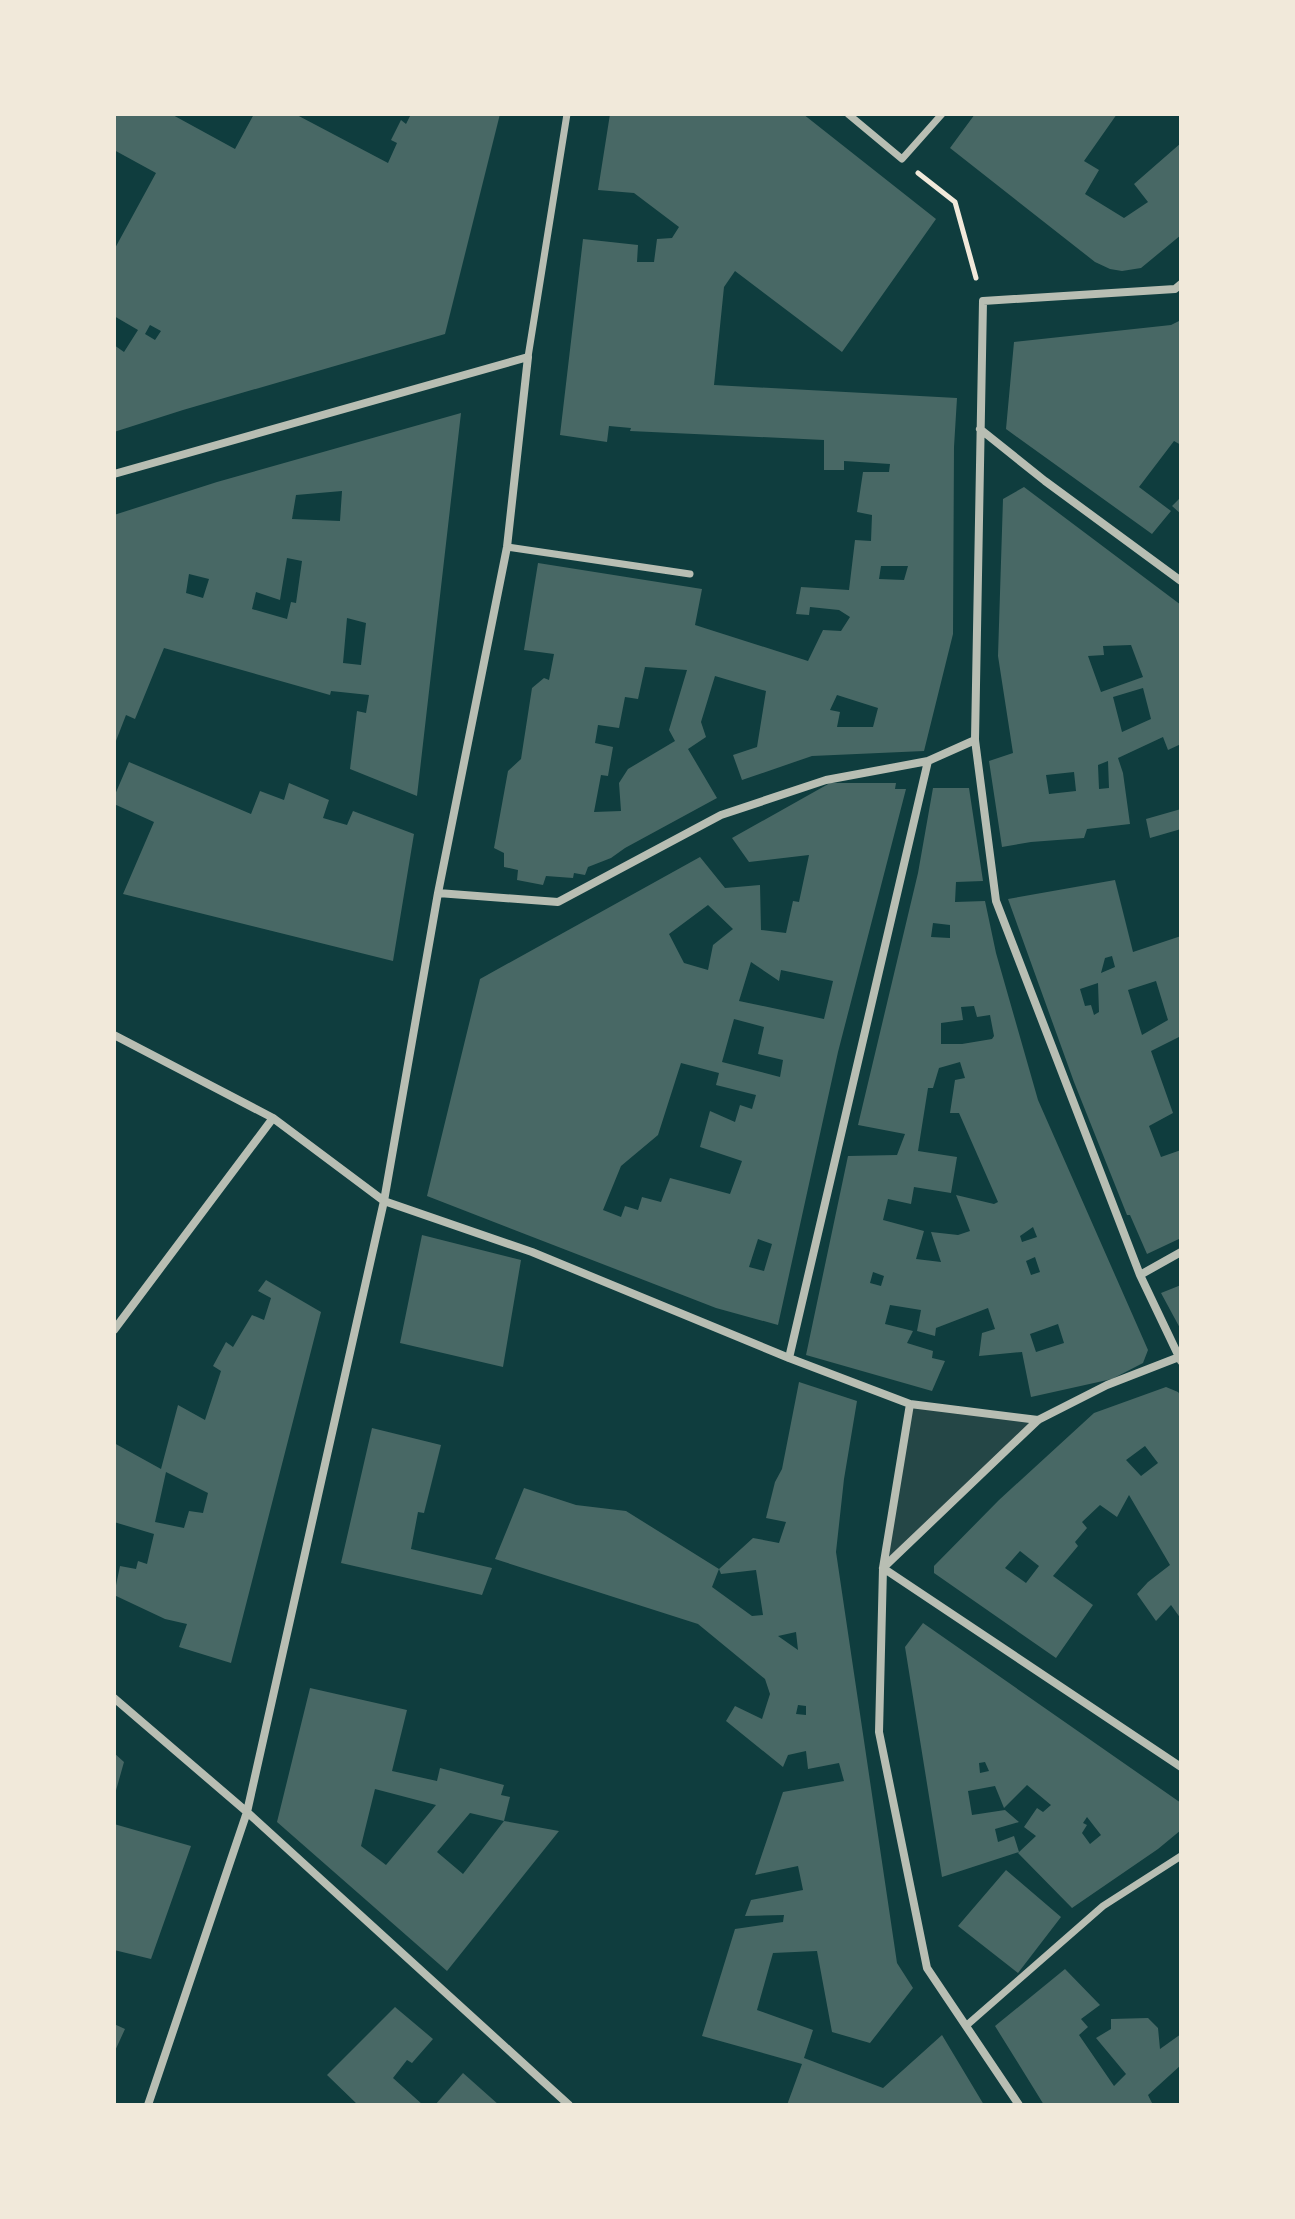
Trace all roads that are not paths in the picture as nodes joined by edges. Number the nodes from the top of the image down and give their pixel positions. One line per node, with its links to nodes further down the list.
1 (567, 114): 5 (street)
2 (848, 114): 3 (street)
3 (942, 114)
4 (1181, 284): 6 (street)
5 (528, 357): 7 (street); 8 (street)
6 (980, 429): 10 (street); 11 (street)
7 (114, 474)
8 (507, 547): 9 (street); 13 (street)
9 (690, 574)
10 (1181, 581)
11 (975, 740): 12 (street); 18 (street)
12 (928, 761): 13 (street); 20 (street)
13 (438, 893): 16 (street)
14 (114, 1035): 15 (street)
15 (273, 1118): 16 (street); 19 (street)
16 (384, 1201): 20 (street); 27 (street)
17 (1181, 1252): 18 (street)
18 (1140, 1275): 21 (street)
19 (114, 1330)
20 (789, 1358): 22 (street)
21 (1180, 1359): 23 (street)
22 (910, 1404): 23 (street); 24 (street)
23 (1038, 1420): 24 (street)
24 (883, 1568): 26 (street); 29 (street)
25 (114, 1698): 27 (street)
26 (1181, 1767)
27 (247, 1812): 30 (street); 31 (street)
28 (1181, 1856): 29 (street)
29 (967, 2025): 32 (street)
30 (148, 2104)
31 (569, 2105)
32 (1019, 2105)

